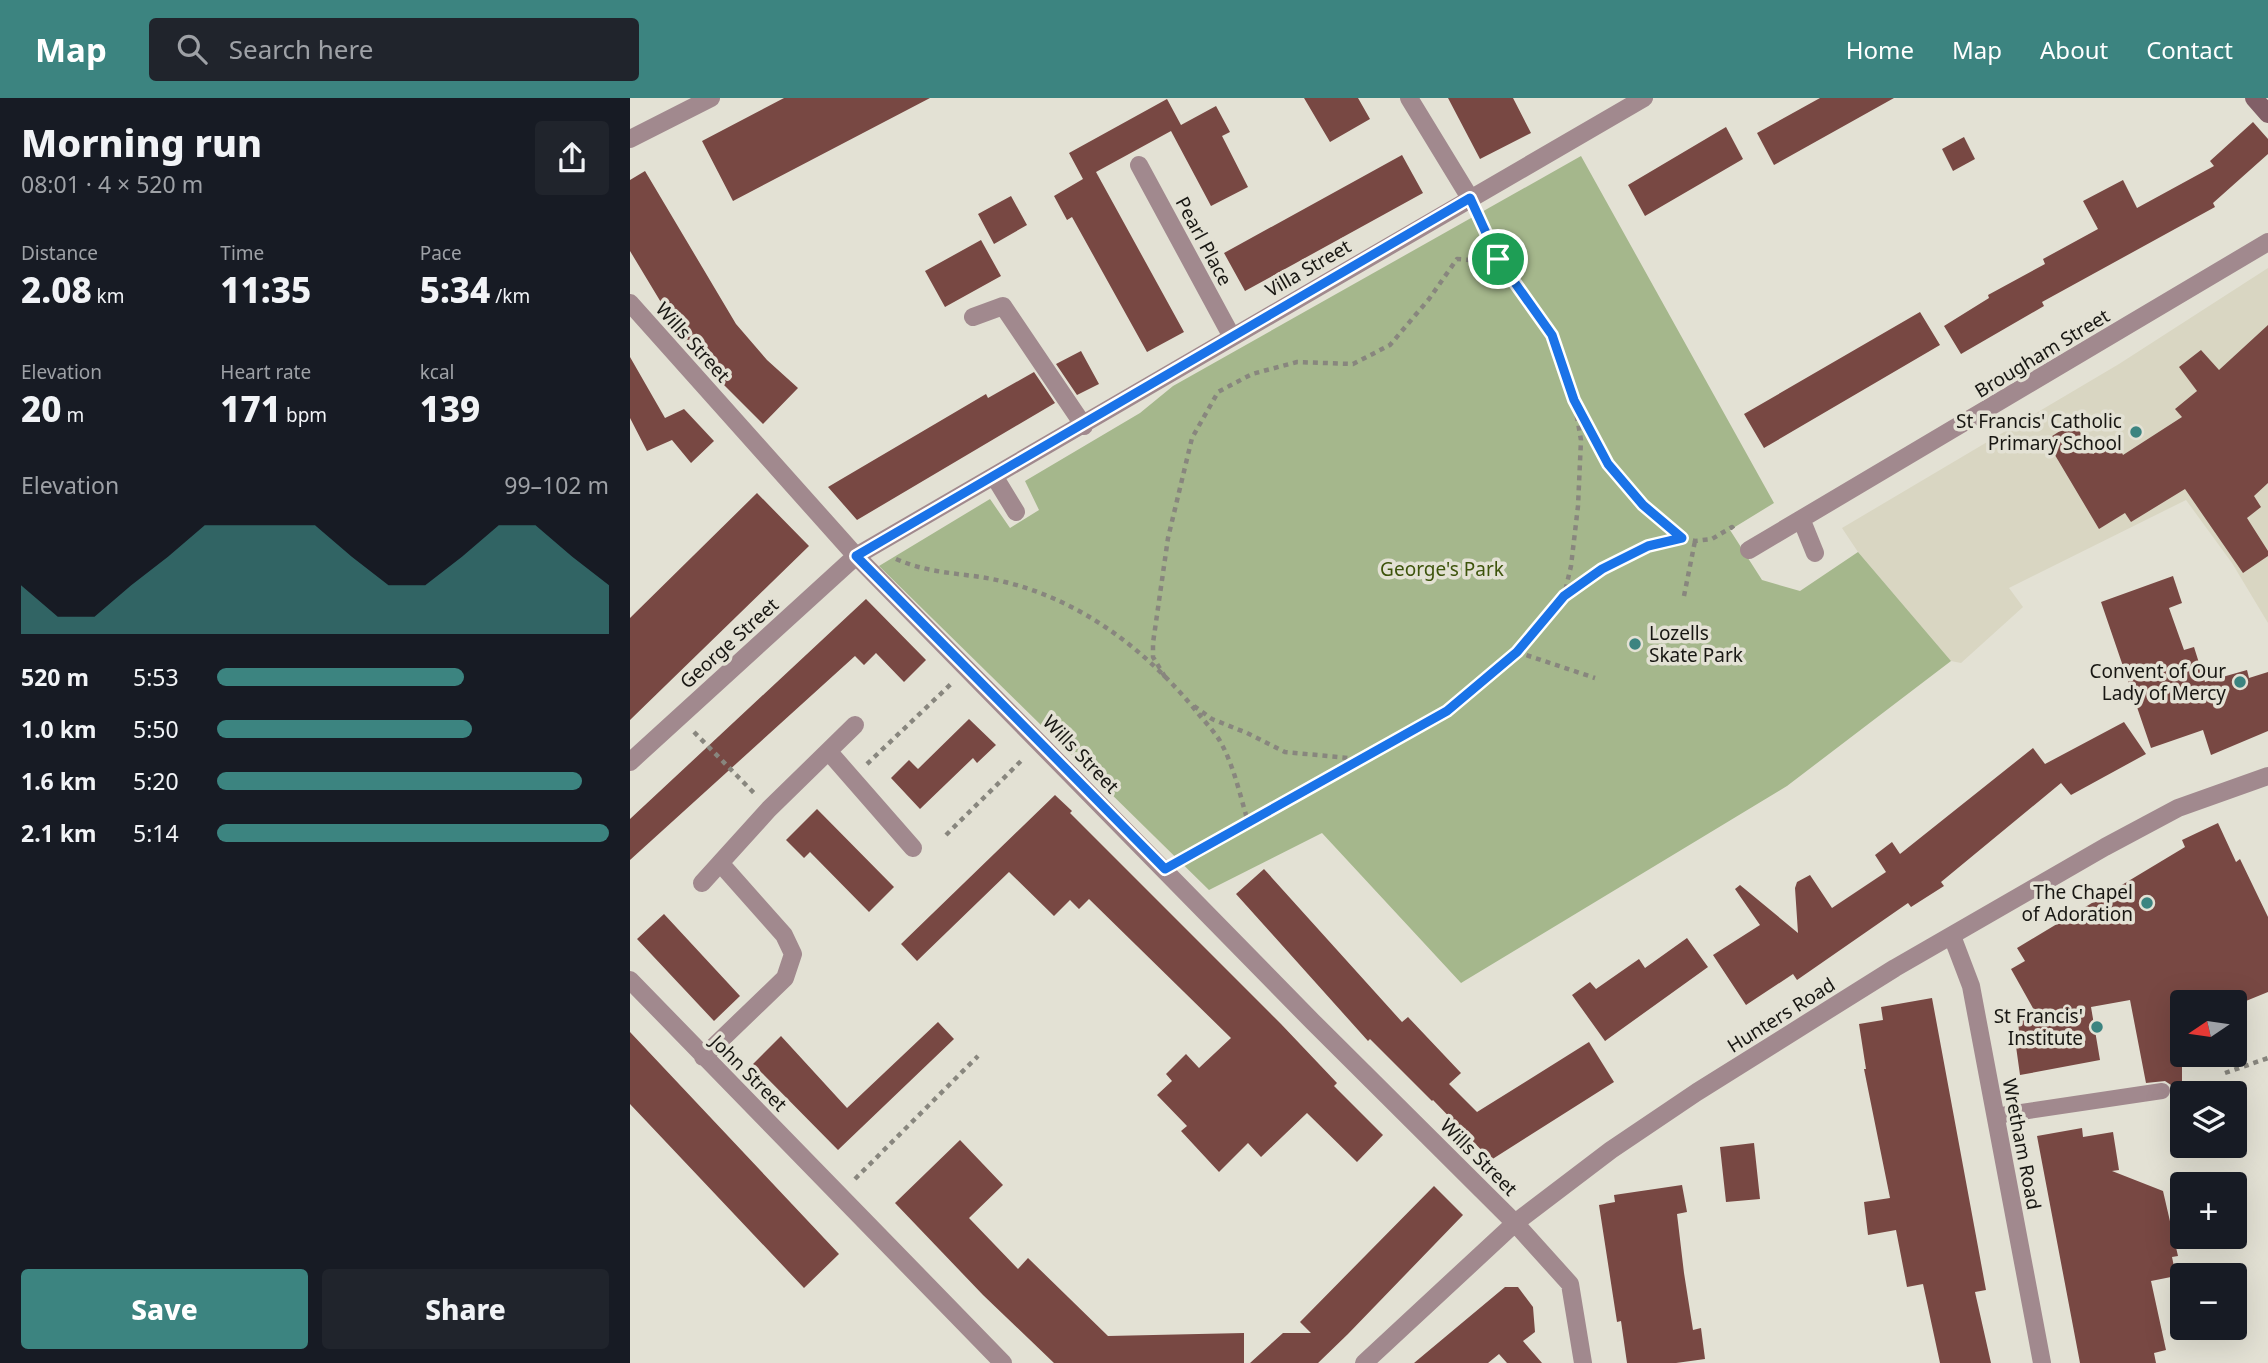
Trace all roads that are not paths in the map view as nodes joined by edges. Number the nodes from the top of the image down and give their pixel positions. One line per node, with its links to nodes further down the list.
1 (711, 98): 6 (street)
2 (1409, 98): 8 (street)
3 (1644, 98): 8 (street, Villa Street)
4 (2254, 98): 5 (main road)
5 (2268, 114)
6 (630, 139)
7 (1139, 165): 12 (street, Pearl Place)
8 (1470, 198): 12 (street, Villa Street)
9 (2268, 242): 16 (street, Brougham Street)
10 (630, 303): 19 (street, Wills Street)
11 (974, 317): 13 (street)
12 (1232, 337): 13 (street, Villa Street)
13 (1084, 426): 14 (street, Villa Street)
14 (994, 476): 15 (street); 19 (street, Villa Street)
15 (1016, 512)
16 (1802, 521): 17 (street, Brougham Street); 18 (street)
17 (1749, 550)
18 (1815, 552)
19 (856, 556): 22 (street, George Street); 32 (street, Wills Street)
20 (855, 725): 21 (street)
21 (829, 752): 24 (street); 25 (street)
22 (630, 762)
23 (2266, 781): 27 (street, Hunters Road)
24 (913, 848)
25 (721, 864): 26 (street); 29 (street)
26 (702, 883)
27 (1952, 936): 31 (street, Wretham Road); 32 (street, Hunters Road)
28 (630, 980): 29 (street, John Street)
29 (703, 1057): 33 (street, John Street)
30 (2162, 1090): 31 (lane)
31 (1995, 1116): 36 (street, Wretham Road)
32 (1515, 1223): 34 (street, Hunters Road); 35 (street, Wills Street)
33 (1003, 1363)
34 (1364, 1363)
35 (1583, 1363)
36 (2042, 1363)

